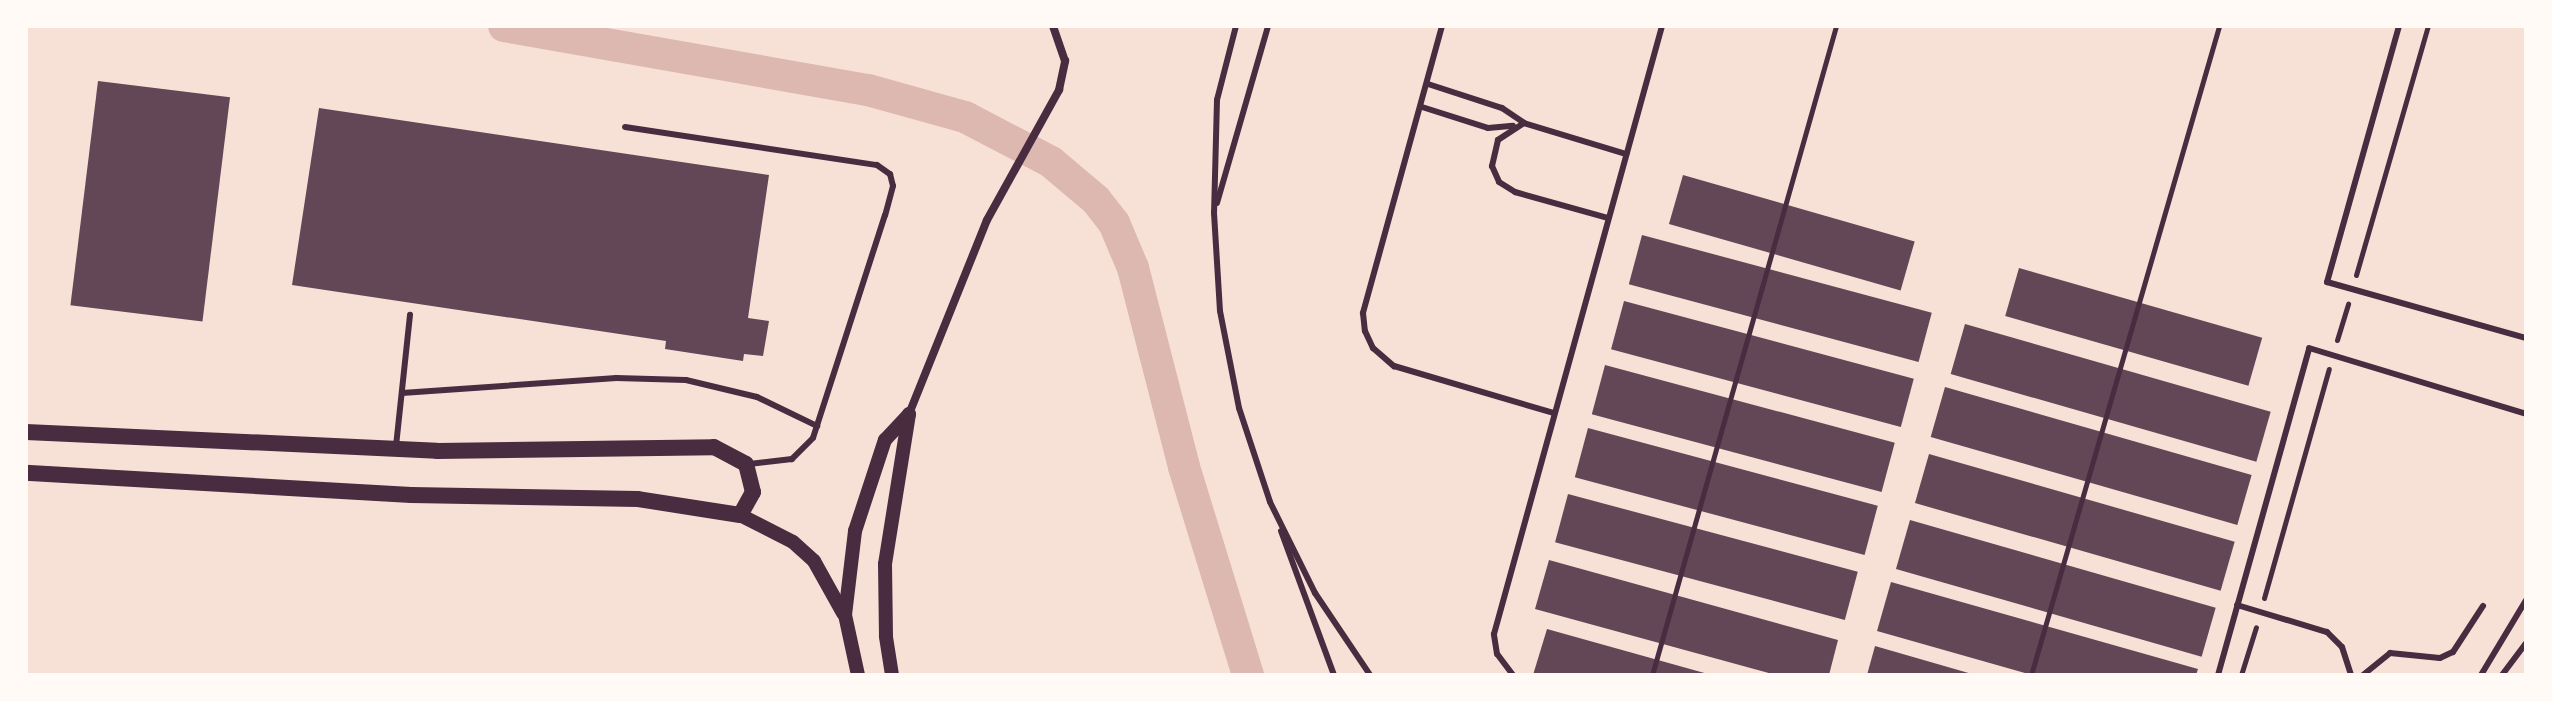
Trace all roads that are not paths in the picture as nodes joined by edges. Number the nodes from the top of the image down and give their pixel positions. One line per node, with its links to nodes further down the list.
1 (1053, 26): 18 (street)
2 (1234, 26): 12 (lane)
3 (1268, 26): 12 (lane)
4 (1442, 26): 7 (lane)
5 (1662, 26): 11 (lane)
6 (2399, 26): 15 (lane)
7 (1428, 84): 8 (lane); 9 (lane)
8 (1422, 107): 9 (lane); 17 (lane)
9 (1524, 123): 11 (lane); 13 (lane)
10 (625, 127): 20 (lane)
11 (1626, 154): 13 (lane)
12 (1214, 213): 25 (lane)
13 (1608, 218): 17 (lane)
14 (410, 315): 16 (lane)
15 (2526, 338)
16 (402, 393): 20 (lane); 22 (lane)
17 (1554, 413): 36 (lane)
18 (909, 414): 30 (street); 33 (street)
19 (2526, 414): 28 (lane)
20 (817, 426): 23 (lane)
21 (26, 432): 22 (main road)
22 (395, 450): 23 (main road)
23 (746, 464): 26 (main road)
24 (26, 473): 26 (main road)
25 (1270, 502): 34 (lane); 35 (lane)
26 (740, 515): 30 (street)
27 (2526, 600): 40 (lane)
28 (2237, 605): 37 (lane); 38 (lane)
29 (2483, 606): 39 (lane)
30 (845, 615): 32 (street)
31 (2526, 643): 41 (lane)
32 (858, 675)
33 (892, 675)
34 (1334, 675)
35 (1370, 675)
36 (1513, 675)
37 (2218, 675)
38 (2351, 675)
39 (2363, 675)
40 (2481, 675)
41 (2502, 675)

